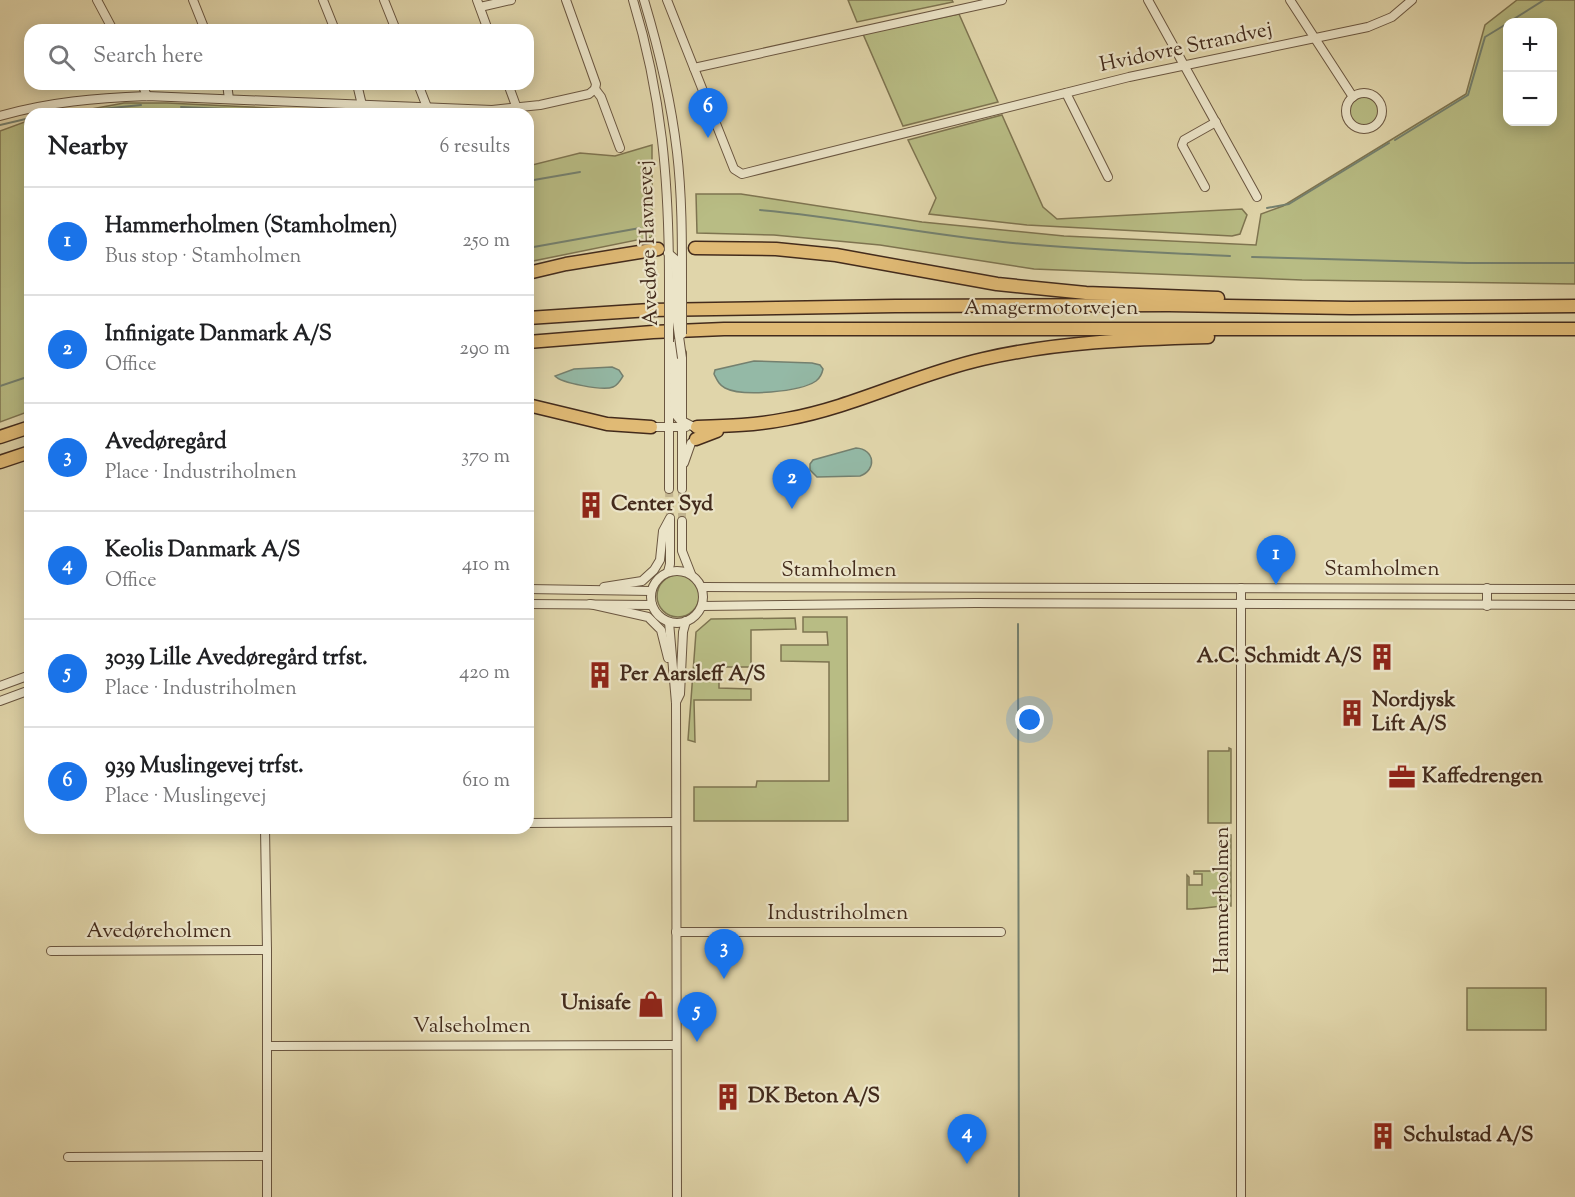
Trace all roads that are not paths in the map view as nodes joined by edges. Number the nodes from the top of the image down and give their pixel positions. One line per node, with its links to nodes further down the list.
1 (97, 0): 15 (street)
2 (193, 0): 16 (street)
3 (323, 0): 17 (street)
4 (384, 0): 18 (street)
5 (511, 0): 14 (street)
6 (567, 0): 23 (street)
7 (633, 0): 48 (street, Avedøre Havnevej)
8 (644, 0): 46 (street, Avedøre Havnevej)
9 (668, 0): 22 (street)
10 (1002, 0): 22 (street)
11 (1148, 0): 21 (street)
12 (1290, 0): 20 (street)
13 (1412, 0): 20 (street, Hvidovre Strandvej)
14 (478, 4): 19 (street)
15 (110, 24)
16 (203, 24)
17 (333, 24)
18 (394, 24)
19 (486, 24)
20 (1315, 39): 21 (street, Hvidovre Strandvej); 31 (street)
21 (1185, 66): 29 (street, Hvidovre Strandvej); 41 (street)
22 (694, 68): 29 (street, Hvidovre Strandvej)
23 (595, 89): 38 (street); 42 (street)
24 (144, 90): 30 (street)
25 (228, 90): 32 (street)
26 (358, 90): 33 (street)
27 (420, 90): 34 (street)
28 (510, 90): 37 (street)
29 (1066, 93): 43 (street)
30 (147, 96): 32 (street); 35 (street)
31 (1353, 97): 31 (street)
32 (229, 99): 33 (street)
33 (362, 105): 34 (street)
34 (427, 107): 36 (street)
35 (36, 108)
36 (449, 108)
37 (517, 108)
38 (531, 108)
39 (24, 111): 40 (street)
40 (0, 116)
41 (1216, 122): 44 (street); 45 (street)
42 (620, 148)
43 (1108, 177)
44 (1205, 188)
45 (1257, 197)
46 (682, 248): 47 (street); 48 (street); 50 (street, Avedøre Havnevej)
47 (695, 248): 52 (highway)
48 (665, 250): 49 (highway); 50 (street, Avedøre Havnevej)
49 (534, 272)
50 (676, 281): 57 (street, Avedøre Havnevej, bridge); 57 (street, Avedøre Havnevej, bridge)
51 (1575, 306): 52 (highway, Amagermotorvejen)
52 (1351, 308): 53 (highway, Amagermotorvejen)
53 (534, 318)
54 (1575, 329): 55 (highway, Amagermotorvejen)
55 (1353, 330): 56 (highway, Amagermotorvejen); 63 (highway)
56 (534, 341)
57 (676, 358): 59 (street, Avedøre Havnevej); 61 (street, Avedøre Havnevej)
58 (534, 406): 60 (highway)
59 (682, 424): 61 (street); 63 (street); 67 (street, Avedøre Havnevej)
60 (651, 427): 61 (street)
61 (669, 427): 68 (street, Avedøre Havnevej)
62 (24, 429): 64 (highway)
63 (696, 431): 67 (street)
64 (6, 435)
65 (24, 456): 66 (highway)
66 (0, 462)
67 (682, 467): 69 (street, Avedøre Havnevej)
68 (669, 489)
69 (682, 489)
70 (682, 521): 72 (street)
71 (668, 572): 72 (street); 79 (street); 80 (street)
72 (691, 574): 73 (street)
73 (702, 587): 74 (street, Stamholmen); 87 (street)
74 (976, 588): 75 (street, Stamholmen); 81 (street)
75 (1241, 588): 76 (street, Stamholmen); 85 (street)
76 (1487, 588): 77 (street, Stamholmen); 88 (street)
77 (1575, 588)
78 (534, 589): 79 (street)
79 (593, 589): 80 (street)
80 (651, 591): 84 (street)
81 (976, 603): 85 (street, Stamholmen); 87 (street, Stamholmen)
82 (534, 604): 83 (street)
83 (590, 604): 84 (street); 94 (street)
84 (652, 604): 90 (street)
85 (1241, 604): 88 (street, Stamholmen); 109 (street, Hammerholmen)
86 (1575, 605): 88 (street, Stamholmen)
87 (702, 606): 89 (street)
88 (1487, 606)
89 (686, 621): 90 (street); 94 (street)
90 (669, 622): 94 (street)
91 (24, 677): 92 (street)
92 (0, 686)
93 (24, 692): 95 (street)
94 (675, 699): 96 (street)
95 (0, 701)
96 (676, 822): 97 (street); 99 (street)
97 (534, 823)
98 (265, 834): 101 (street)
99 (676, 932): 100 (street, Industriholmen); 103 (street)
100 (1001, 932)
101 (267, 950): 102 (street, Avedøreholmen); 104 (street)
102 (51, 951)
103 (676, 1045): 104 (street, Valseholmen); 108 (street)
104 (267, 1046): 105 (street)
105 (267, 1156): 106 (street); 107 (street)
106 (68, 1157)
107 (267, 1197)
108 (677, 1197)
109 (1241, 1197)

